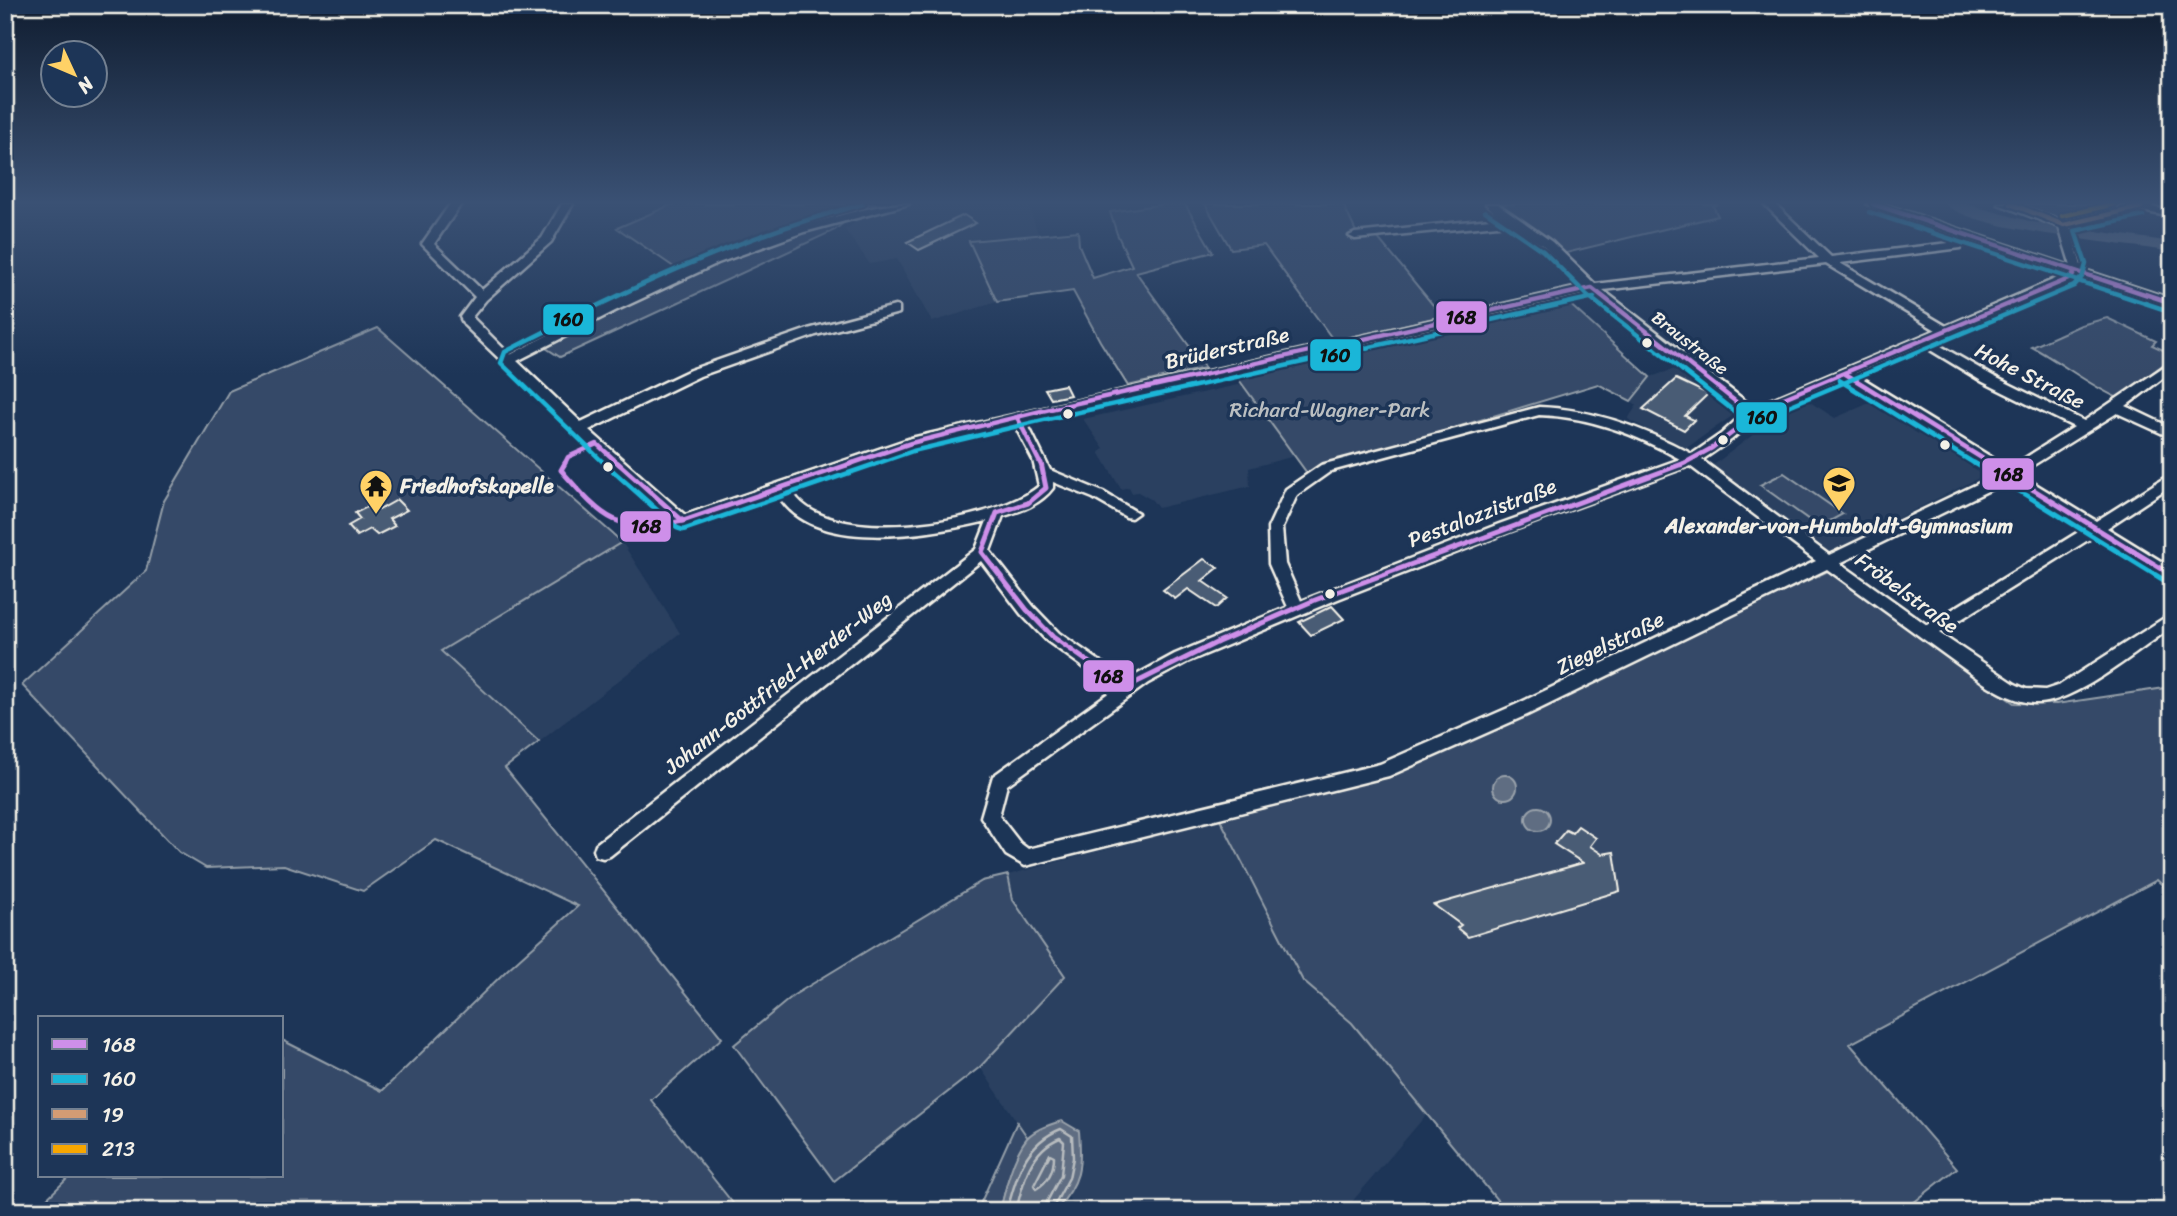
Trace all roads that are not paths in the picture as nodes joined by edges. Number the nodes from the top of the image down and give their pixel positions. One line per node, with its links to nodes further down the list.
1 (445, 261): 10 (street)
2 (523, 261): 10 (street)
3 (716, 261): 15 (street)
4 (1565, 261): 9 (street, Braustraße)
5 (1829, 261): 9 (street, Brüderstraße); 13 (street)
6 (2040, 261): 8 (street)
7 (2075, 261): 8 (street)
8 (2075, 272): 11 (street); 13 (street, Pestalozzistraße)
9 (1592, 288): 19 (street, Braustraße); 20 (street, Brüderstraße)
10 (482, 297): 15 (street)
11 (2172, 303)
12 (895, 310): 22 (street)
13 (1945, 330): 14 (street, Pestalozzistraße)
14 (1922, 340): 17 (street, Pestalozzistraße); 21 (street, Hohe Straße)
15 (509, 360): 22 (street)
16 (2172, 365): 18 (street, Ziegelstraße)
17 (1844, 373): 19 (street, Pestalozzistraße); 26 (street)
18 (2116, 407): 21 (street, Ziegelstraße); 23 (street)
19 (1754, 412): 24 (street, Pestalozzistraße)
20 (1017, 417): 25 (street); 28 (street, Brüderstraße)
21 (2084, 427): 26 (street, Ziegelstraße)
22 (581, 428): 31 (street)
23 (2172, 434)
24 (1692, 460): 35 (street, Fröbelstraße); 37 (street, Pestalozzistraße); 37 (street, Fröbelstraße)
25 (1046, 474): 29 (street); 30 (street)
26 (2008, 475): 32 (street); 35 (street, Ziegelstraße)
27 (2172, 478): 32 (street)
28 (782, 486): 29 (street); 31 (street, Brüderstraße)
29 (997, 513): 34 (street)
30 (1131, 513)
31 (683, 521): 33 (street, Brüderstraße)
32 (2095, 529): 36 (street); 39 (street)
33 (630, 530)
34 (982, 552): 40 (street); 41 (street, Johann-Gottfried-Herder-Weg)
35 (1827, 561): 39 (street, Fröbelstraße); 42 (street, Ziegelstraße)
36 (2172, 575)
37 (1297, 610): 40 (street, Pestalozzistraße)
38 (2172, 619): 39 (street, Fröbelstraße)
39 (1926, 632)
40 (1125, 688): 42 (street, Pestalozzistraße)
41 (603, 850)
42 (1025, 858)

